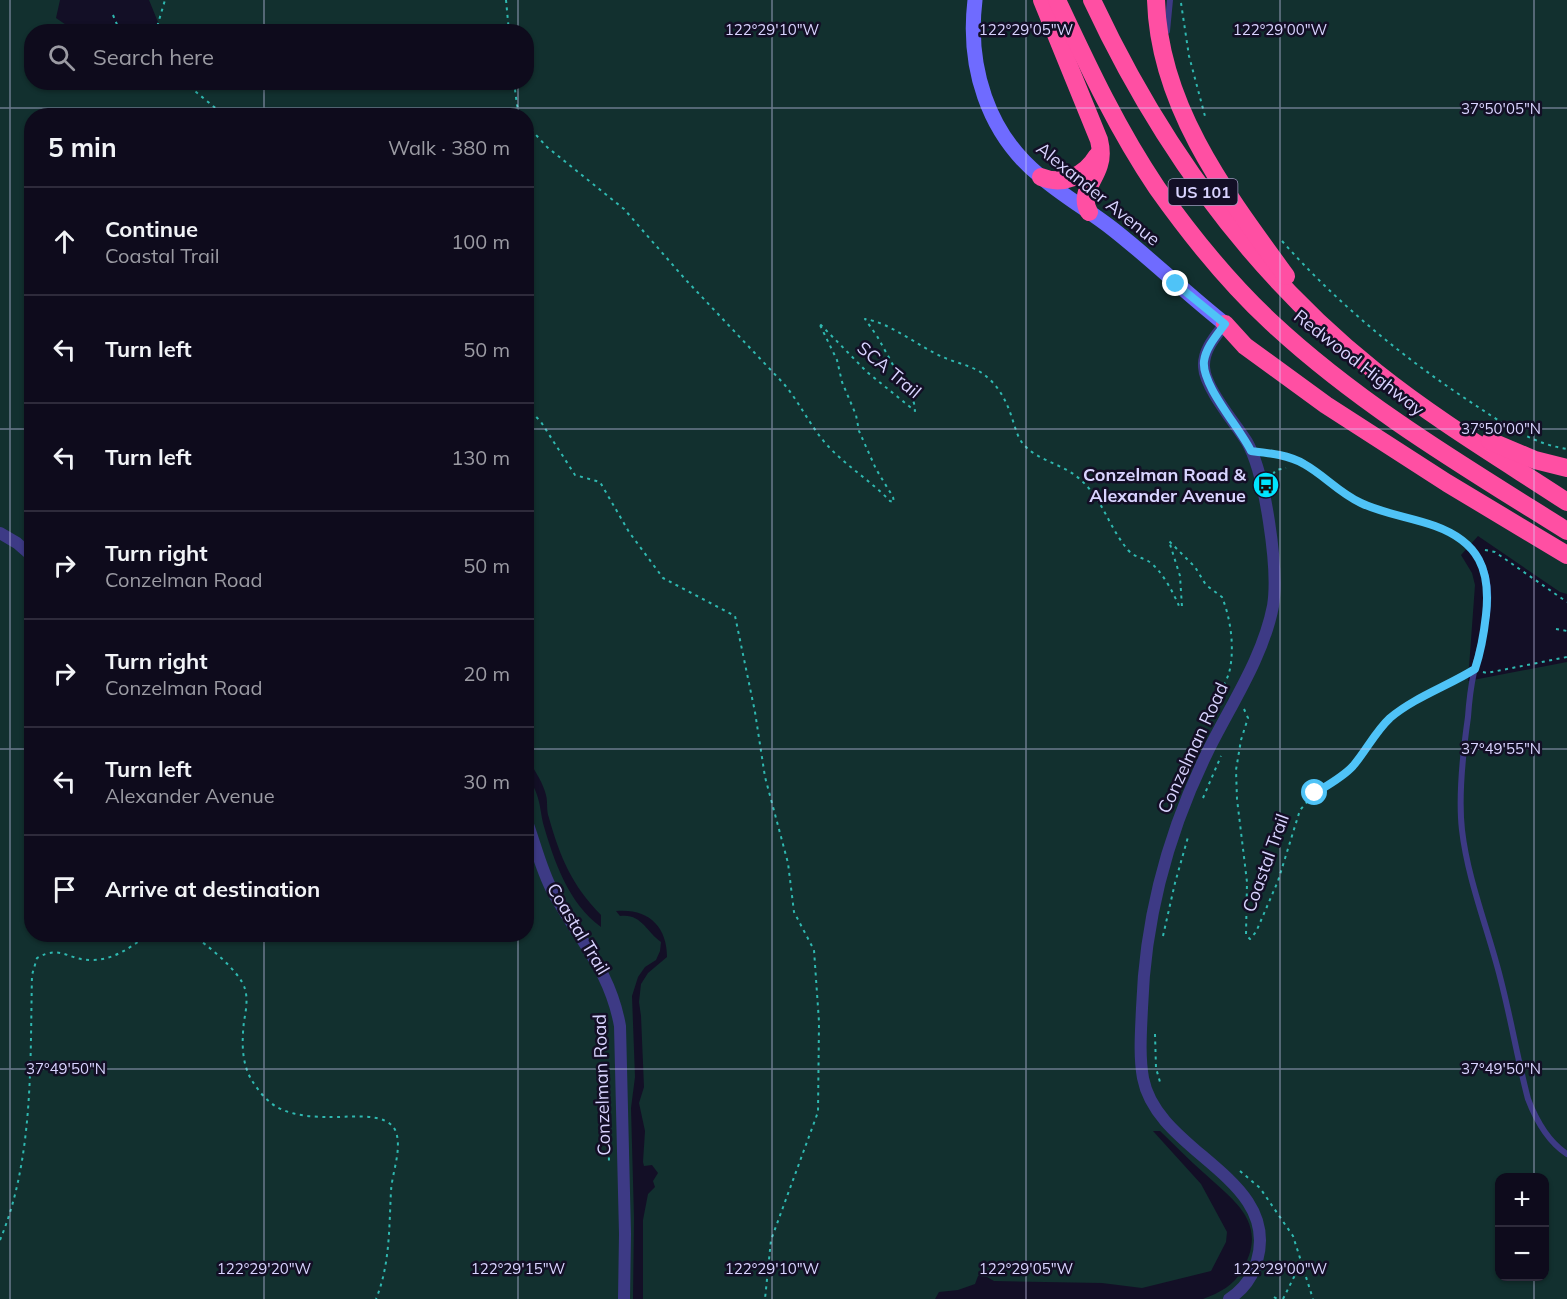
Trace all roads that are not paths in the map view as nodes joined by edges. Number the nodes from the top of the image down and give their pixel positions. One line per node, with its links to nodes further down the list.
1 (975, 0): 9 (main road, Alexander Avenue)
2 (1042, 0): 8 (highway)
3 (1057, 0): 17 (highway, Redwood Highway / US 101)
4 (1092, 0): 12 (highway, Redwood Highway / US 101)
5 (1156, 0): 7 (highway)
6 (1170, 0): 7 (lane)
7 (1167, 71): 12 (highway)
8 (1100, 146): 9 (highway); 10 (highway)
9 (1041, 177): 10 (main road, Alexander Avenue)
10 (1089, 212): 11 (main road, Alexander Avenue)
11 (1225, 324): 14 (street, Conzelman Road); 20 (highway)
12 (1327, 330): 13 (highway, Redwood Highway / US 101)
13 (1447, 423): 15 (highway); 16 (highway, Redwood Highway / US 101)
14 (1251, 451): 22 (lane); 24 (street, Conzelman Road)
15 (1567, 468)
16 (1567, 502)
17 (1567, 531)
18 (0, 533): 19 (street)
19 (24, 549)
20 (1567, 555)
21 (534, 841): 23 (street, Conzelman Road)
22 (1567, 1154)
23 (624, 1299)
24 (1229, 1299)

